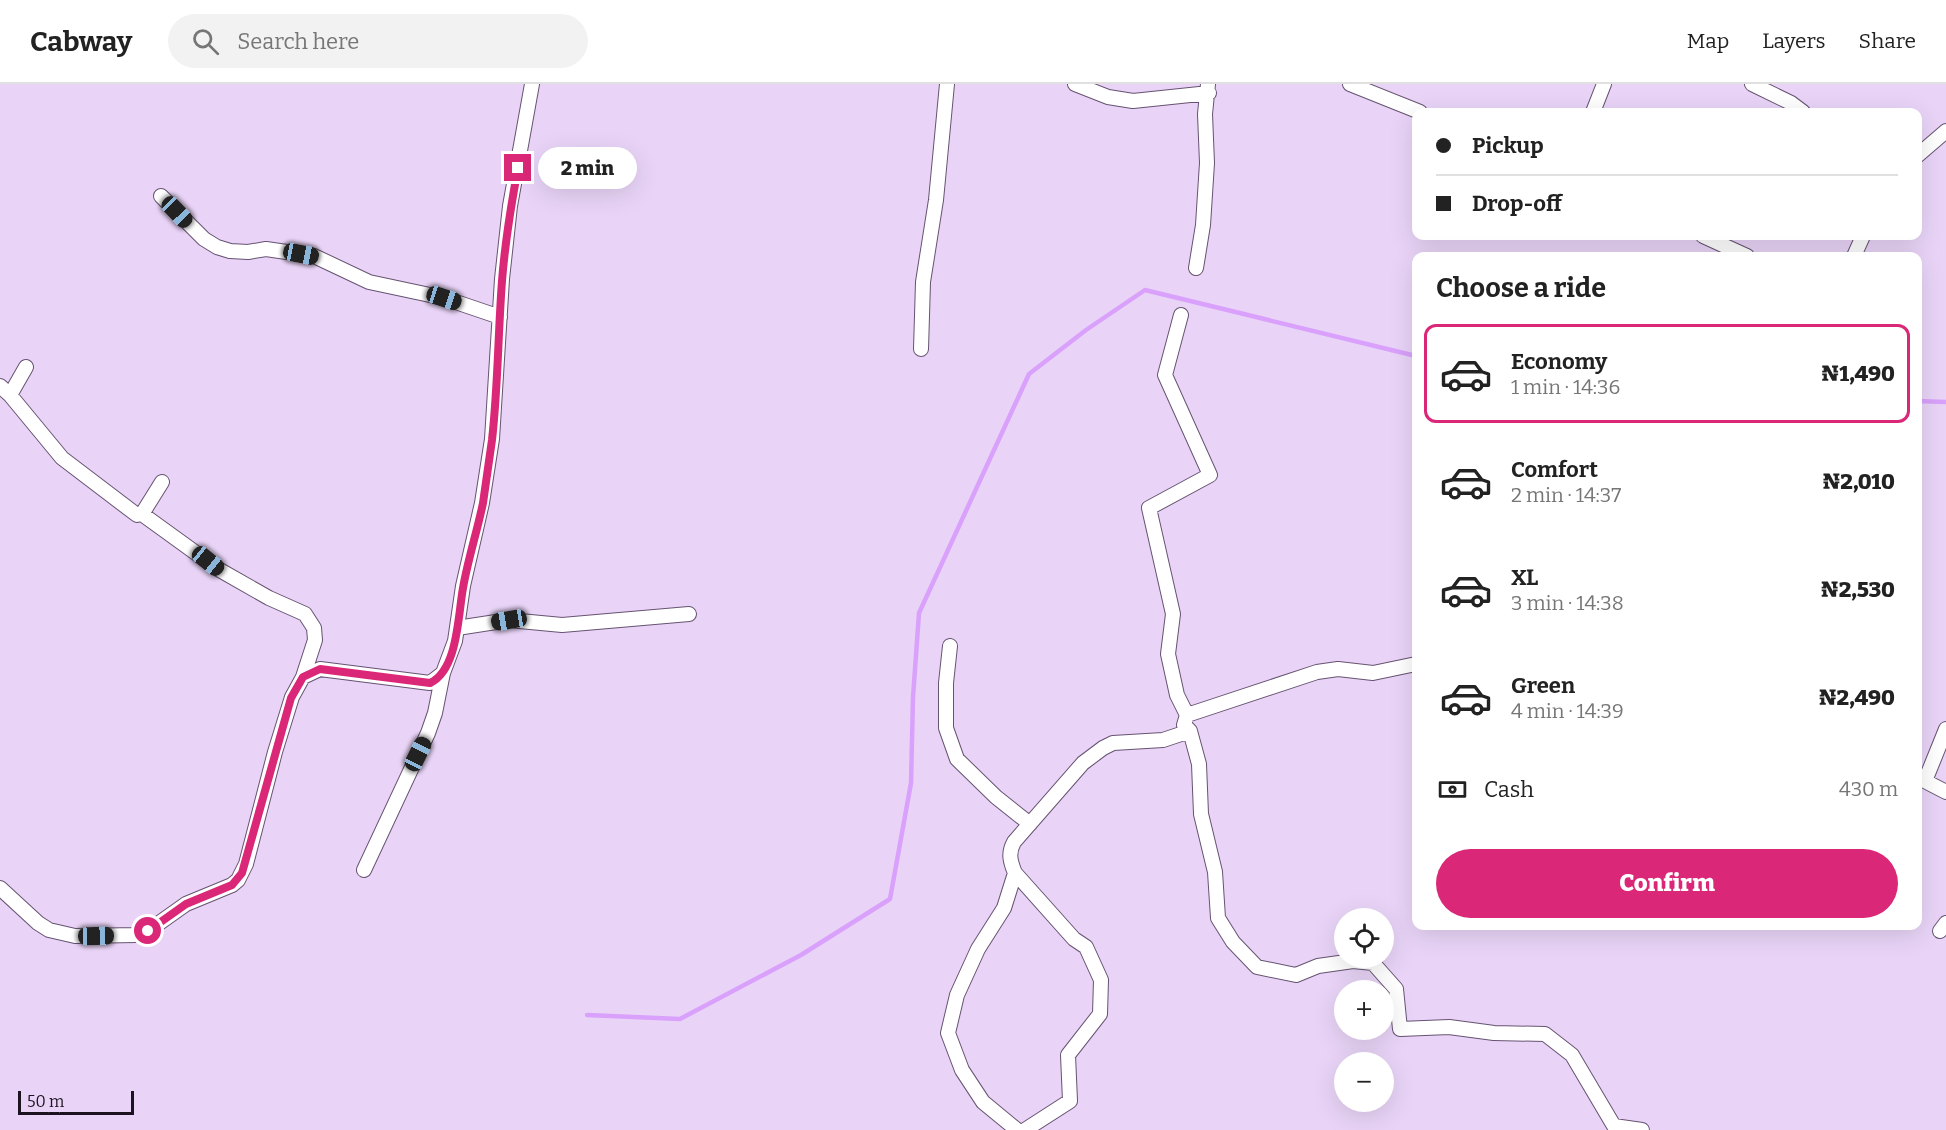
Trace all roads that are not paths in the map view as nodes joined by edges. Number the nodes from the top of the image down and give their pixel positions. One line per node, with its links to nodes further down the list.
1 (532, 84): 18 (street)
2 (947, 84): 19 (street)
3 (1075, 84): 7 (street)
4 (1350, 84): 10 (street)
5 (1604, 84): 8 (street)
6 (1752, 84): 9 (street)
7 (1208, 88): 16 (street)
8 (1595, 108)
9 (1798, 108)
10 (1412, 109)
11 (1946, 131): 12 (street)
12 (1922, 152)
13 (161, 196): 18 (street)
14 (1712, 240): 15 (street)
15 (1738, 252)
16 (1196, 268)
17 (1181, 315): 30 (street)
18 (500, 317): 25 (street)
19 (921, 349)
20 (26, 367): 21 (street)
21 (5, 391): 23 (street)
22 (162, 482): 23 (street)
23 (142, 514): 29 (street)
24 (689, 614): 25 (street)
25 (457, 628): 28 (street)
26 (950, 646): 36 (street)
27 (1412, 665): 30 (street)
28 (443, 673): 29 (street); 37 (street)
29 (303, 677): 39 (street)
30 (1187, 715): 32 (street)
31 (1946, 729): 33 (street)
32 (1190, 731): 36 (street); 42 (street)
33 (1922, 777)
34 (1922, 780): 35 (street)
35 (1946, 792)
36 (1030, 824): 38 (street)
37 (364, 870)
38 (1015, 873): 40 (street); 41 (street)
39 (0, 888)
40 (1017, 1130)
41 (1025, 1130)
42 (1642, 1130)

